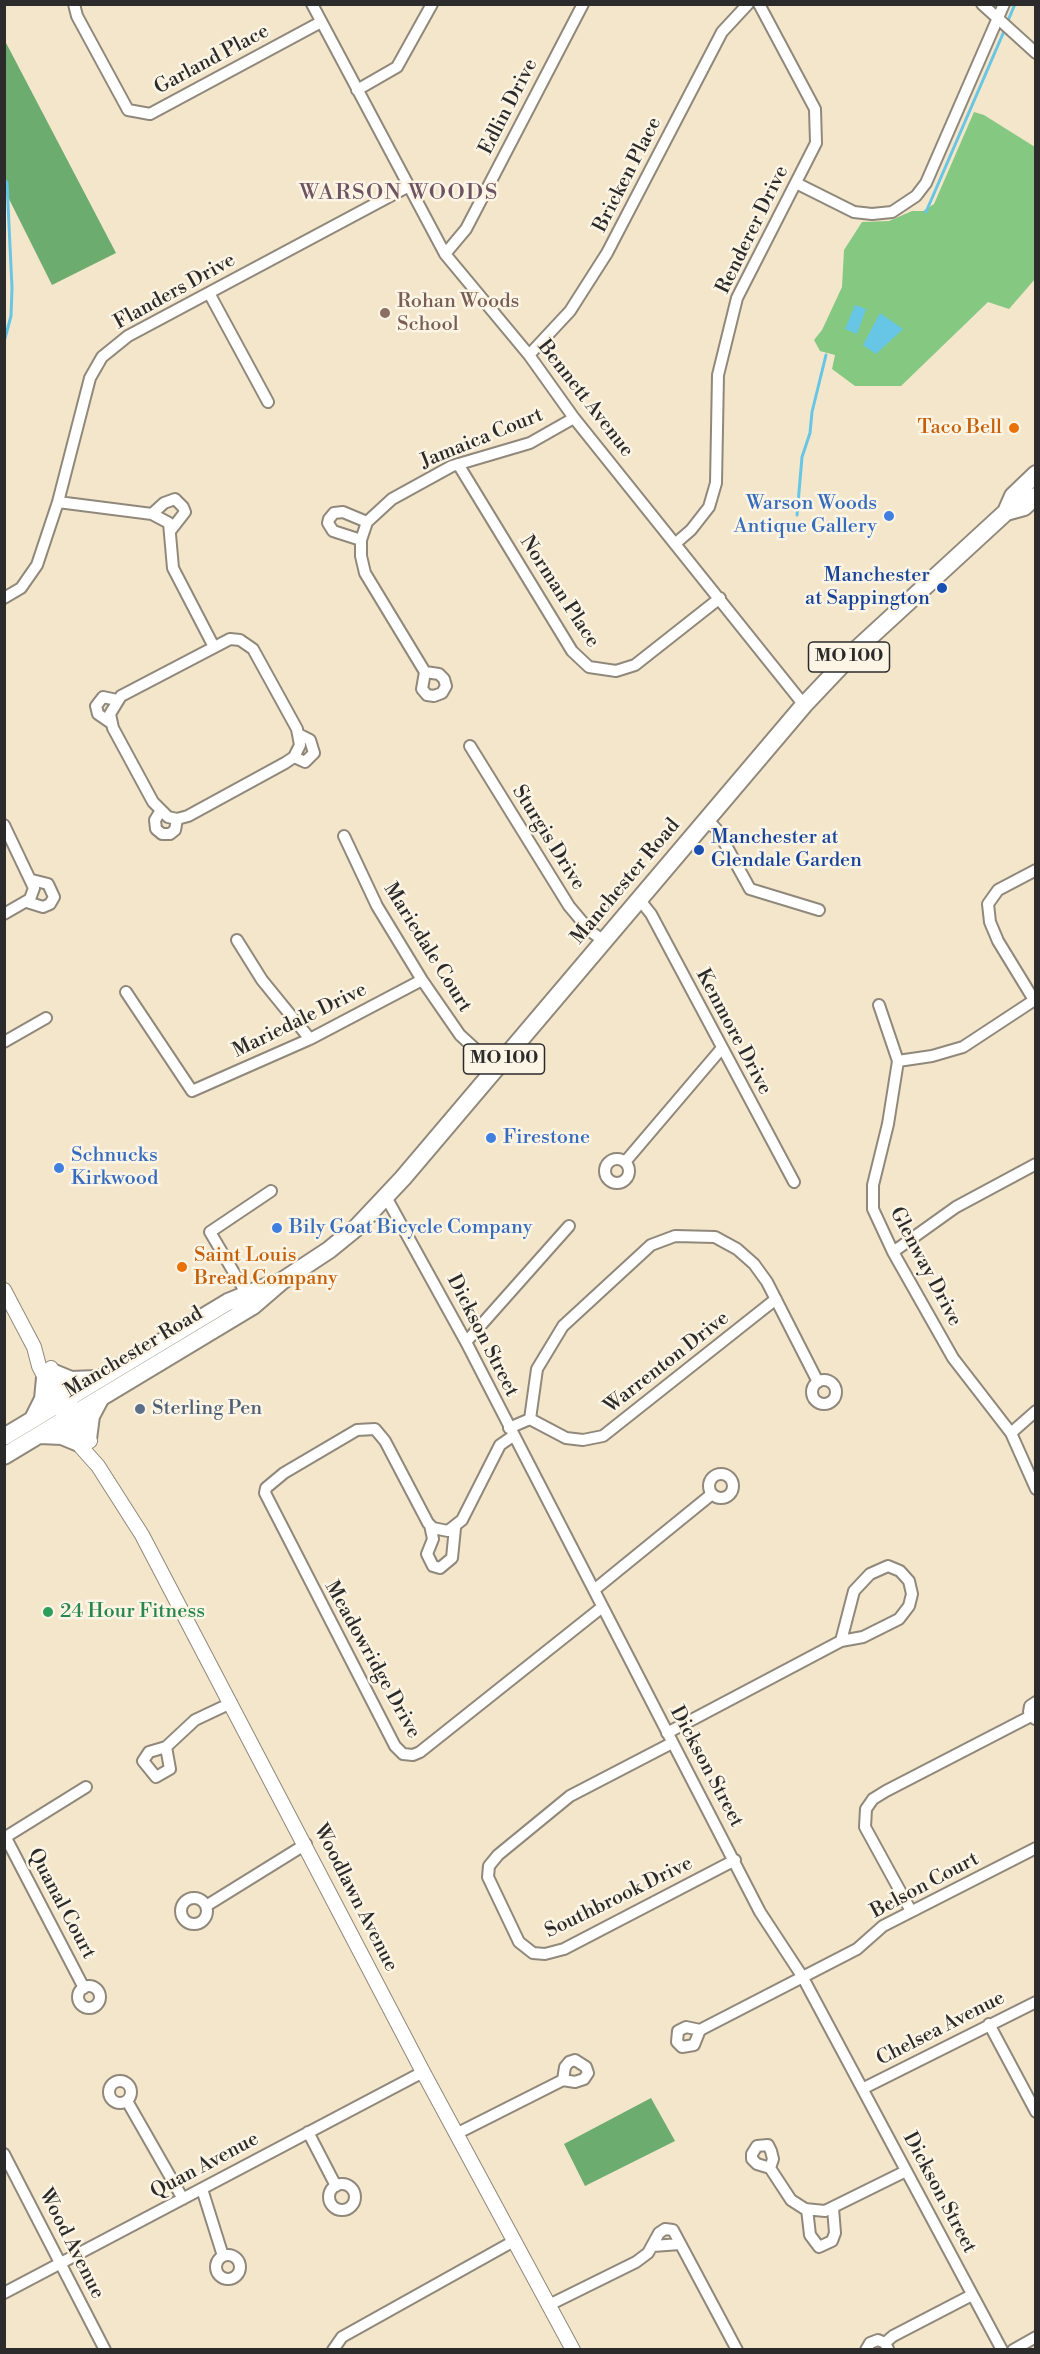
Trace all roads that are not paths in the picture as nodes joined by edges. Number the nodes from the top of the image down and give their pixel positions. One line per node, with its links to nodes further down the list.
1 (67, 4): 9 (street)
2 (312, 4): 10 (street, Bennett Avenue)
3 (432, 4): 13 (street)
4 (583, 4): 16 (street, Edlin Drive)
5 (748, 4): 18 (street, Bricken Place)
6 (759, 4): 14 (street, Renderer Drive)
7 (982, 4): 11 (street)
8 (1004, 4): 11 (street)
9 (75, 8): 10 (street, Garland Place)
10 (321, 22): 13 (street, Bennett Avenue)
11 (1003, 24): 12 (street); 14 (street)
12 (1035, 53)
13 (357, 90): 15 (street, Bennett Avenue)
14 (796, 183): 30 (street, Renderer Drive)
15 (407, 187): 16 (street, Bennett Avenue); 17 (street, Flanders Drive)
16 (445, 254): 18 (street, Bennett Avenue)
17 (209, 293): 19 (street); 24 (street, Flanders Drive)
18 (529, 355): 20 (street, Bennett Avenue)
19 (268, 402)
20 (574, 418): 21 (street, Jamaica Court); 30 (street, Bennett Avenue)
21 (458, 464): 27 (street, Jamaica Court); 32 (street, Norman Place)
22 (1035, 474): 25 (main road, Manchester Road / MO 100)
23 (1035, 496): 25 (main road, Manchester Road / MO 100)
24 (58, 502): 26 (street); 31 (street, Flanders Drive)
25 (1006, 512): 36 (main road, Manchester Road / MO 100)
26 (152, 514): 28 (street); 28 (street)
27 (367, 522): 29 (street, Jamaica Court); 29 (street)
28 (171, 530): 33 (street)
29 (361, 540): 34 (street, Jamaica Court)
30 (676, 543): 32 (street, Bennett Avenue)
31 (4, 598)
32 (720, 598): 36 (street, Bennett Avenue)
33 (214, 647): 35 (street); 38 (street)
34 (425, 672)
35 (117, 700): 37 (street); 37 (street)
36 (804, 705): 41 (main road, Manchester Road / MO 100)
37 (111, 723): 40 (street)
38 (300, 740): 40 (street); 40 (street)
39 (470, 746): 51 (street, Sturgis Drive)
40 (294, 757)
41 (707, 819): 46 (main road, Manchester Road / MO 100); 48 (street)
42 (4, 825): 45 (street)
43 (344, 836): 52 (street, Mariedale Court)
44 (1035, 870): 54 (street)
45 (32, 880): 47 (street); 47 (street)
46 (639, 899): 51 (main road, Manchester Road / MO 100); 59 (street, Kenmore Drive)
47 (27, 902): 49 (street)
48 (819, 910)
49 (4, 914)
50 (237, 940): 57 (street)
51 (604, 941): 61 (main road, Manchester Road / MO 100)
52 (423, 980): 57 (street, Mariedale Drive); 61 (street, Mariedale Court)
53 (126, 992): 57 (street, Mariedale Drive)
54 (1035, 1000): 60 (street)
55 (879, 1005): 60 (street, Glenway Drive)
56 (46, 1018): 58 (street)
57 (310, 1039)
58 (4, 1042)
59 (722, 1048): 62 (street); 64 (street, Kenmore Drive)
60 (898, 1061): 68 (street, Glenway Drive)
61 (496, 1068): 66 (main road, Manchester Road / MO 100)
62 (625, 1162)
63 (1035, 1164): 68 (street)
64 (794, 1182)
65 (271, 1191): 71 (street)
66 (386, 1197): 69 (main road, Manchester Road / MO 100); 73 (street, Dickson Street)
67 (569, 1226): 73 (street)
68 (893, 1252): 83 (street, Glenway Drive)
69 (282, 1281): 71 (main road, Manchester Road / MO 100); 77 (main road, Manchester Road / MO 100)
70 (4, 1290): 74 (street, Woodlawn Avenue)
71 (246, 1293): 75 (main road, Manchester Road / MO 100)
72 (776, 1299): 76 (street); 80 (street, Warrenton Drive); 80 (street)
73 (466, 1342): 82 (street, Dickson Street)
74 (50, 1375): 75 (main road); 78 (street, Woodlawn Avenue); 81 (main road)
75 (101, 1379): 78 (main road, Manchester Road / MO 100)
76 (818, 1382)
77 (100, 1398): 78 (main road, Manchester Road / MO 100); 85 (main road)
78 (67, 1409): 81 (main road, Manchester Road / MO 100); 85 (street, Woodlawn Avenue)
79 (1035, 1412): 83 (street)
80 (531, 1419): 82 (street)
81 (35, 1428): 84 (main road, Manchester Road / MO 100); 85 (main road); 86 (main road, Manchester Road / MO 100)
82 (511, 1432): 90 (street); 91 (street, Dickson Street)
83 (1011, 1433): 87 (street, Glenway Drive)
84 (4, 1437)
85 (84, 1441): 95 (street, Woodlawn Avenue)
86 (4, 1456)
87 (1035, 1489)
88 (712, 1494): 91 (street)
89 (430, 1525): 90 (street); 90 (street); 92 (street, Meadowridge Drive)
90 (455, 1528)
91 (594, 1590): 92 (street, Dickson Street)
92 (601, 1608): 97 (street, Dickson Street)
93 (841, 1641): 93 (street); 97 (street)
94 (1035, 1702): 96 (street)
95 (231, 1703): 98 (street); 101 (street, Woodlawn Avenue)
96 (1033, 1718): 105 (street)
97 (670, 1738): 103 (street, Dickson Street); 103 (street, Southbrook Drive)
98 (166, 1747)
99 (86, 1787): 100 (street)
100 (5, 1838): 107 (street, Quanal Court)
101 (306, 1844): 104 (street); 111 (street, Woodlawn Avenue)
102 (1035, 1848): 105 (street, Belson Court)
103 (735, 1860): 106 (street, Dickson Street)
104 (206, 1905)
105 (911, 1911): 106 (street, Belson Court)
106 (802, 1976): 110 (street, Belson Court); 113 (street, Dickson Street)
107 (84, 1988)
108 (1035, 2002): 109 (street, Chelsea Avenue)
109 (989, 2024): 113 (street, Chelsea Avenue); 115 (street)
110 (700, 2030)
111 (423, 2072): 116 (street, Quan Avenue); 117 (street, Woodlawn Avenue)
112 (563, 2080): 117 (street)
113 (864, 2088): 120 (street, Dickson Street)
114 (127, 2101): 123 (street)
115 (1035, 2112)
116 (308, 2132): 121 (street); 122 (street, Quan Avenue)
117 (456, 2134): 126 (street, Woodlawn Avenue)
118 (4, 2154): 130 (street, Wood Avenue)
119 (770, 2168): 125 (street)
120 (906, 2171): 124 (street); 132 (street, Dickson Street)
121 (336, 2186)
122 (202, 2189): 123 (street, Quan Avenue); 129 (street)
123 (183, 2199): 130 (street, Quan Avenue)
124 (832, 2208): 125 (street); 125 (street)
125 (807, 2209)
126 (514, 2241): 133 (street, Woodlawn Avenue); 137 (street)
127 (680, 2244): 128 (street); 128 (street); 139 (street)
128 (653, 2246): 133 (street)
129 (224, 2256)
130 (60, 2262): 131 (street, Quan Avenue); 136 (street, Wood Avenue)
131 (4, 2293)
132 (972, 2295): 135 (street); 141 (street, Dickson Street)
133 (549, 2305): 138 (street, Woodlawn Avenue)
134 (1035, 2337): 142 (street)
135 (887, 2346): 140 (street)
136 (105, 2349)
137 (333, 2349)
138 (573, 2349)
139 (736, 2349)
140 (866, 2349)
141 (1002, 2349)
142 (1013, 2349)

